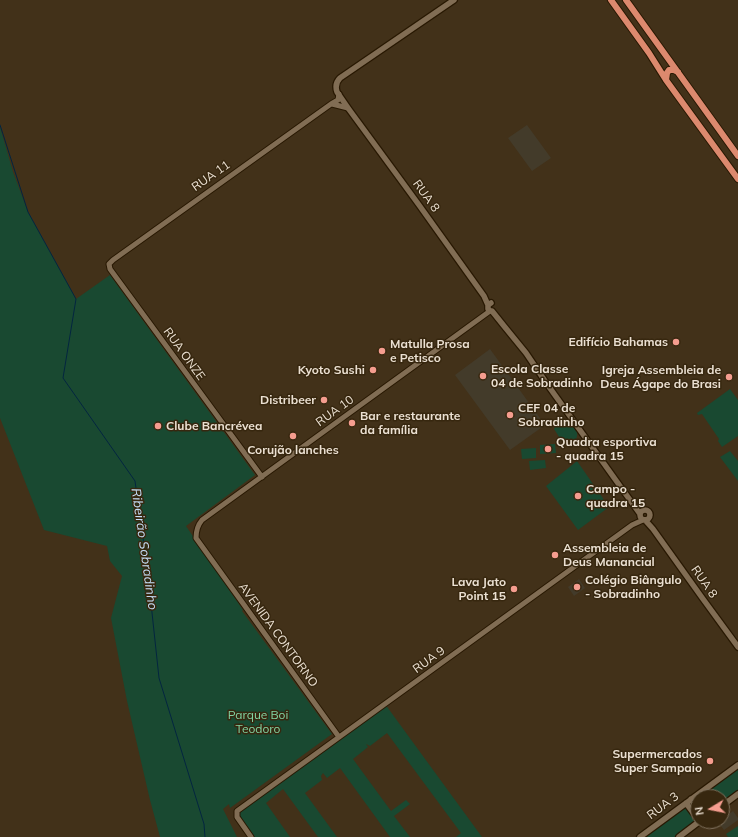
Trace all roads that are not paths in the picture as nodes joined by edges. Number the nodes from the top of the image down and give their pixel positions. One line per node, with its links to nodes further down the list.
1 (454, 0): 8 (main road)
2 (611, 0): 5 (highway)
3 (626, 0): 4 (highway)
4 (664, 52): 5 (highway); 6 (highway)
5 (649, 53): 7 (highway)
6 (678, 72): 7 (highway); 11 (highway)
7 (666, 80): 12 (highway)
8 (339, 94): 9 (street, RUA 11); 10 (main road)
9 (331, 104): 10 (street); 13 (street, RUA 11)
10 (348, 108): 14 (main road, RUA 8)
11 (738, 156)
12 (738, 179)
13 (110, 269): 15 (street, RUA ONZE)
14 (491, 307): 15 (street, RUA 10); 16 (main road, RUA 8)
15 (262, 477): 17 (street, RUA 10)
16 (643, 516): 18 (main road, RUA 8); 19 (street, RUA 9)
17 (201, 544): 19 (street, AVENIDA CONTORNO)
18 (738, 647)
19 (339, 737): 29 (street, RUA 9)
20 (738, 765): 21 (main road, RUA 3)
21 (705, 789)
22 (738, 794): 24 (main road)
23 (738, 798): 24 (street)
24 (732, 799)
25 (690, 800): 26 (main road, RUA 3)
26 (686, 803): 27 (main road); 30 (main road, RUA 3)
27 (690, 808)
28 (690, 829): 31 (main road)
29 (251, 837)
30 (640, 837)
31 (680, 837)

